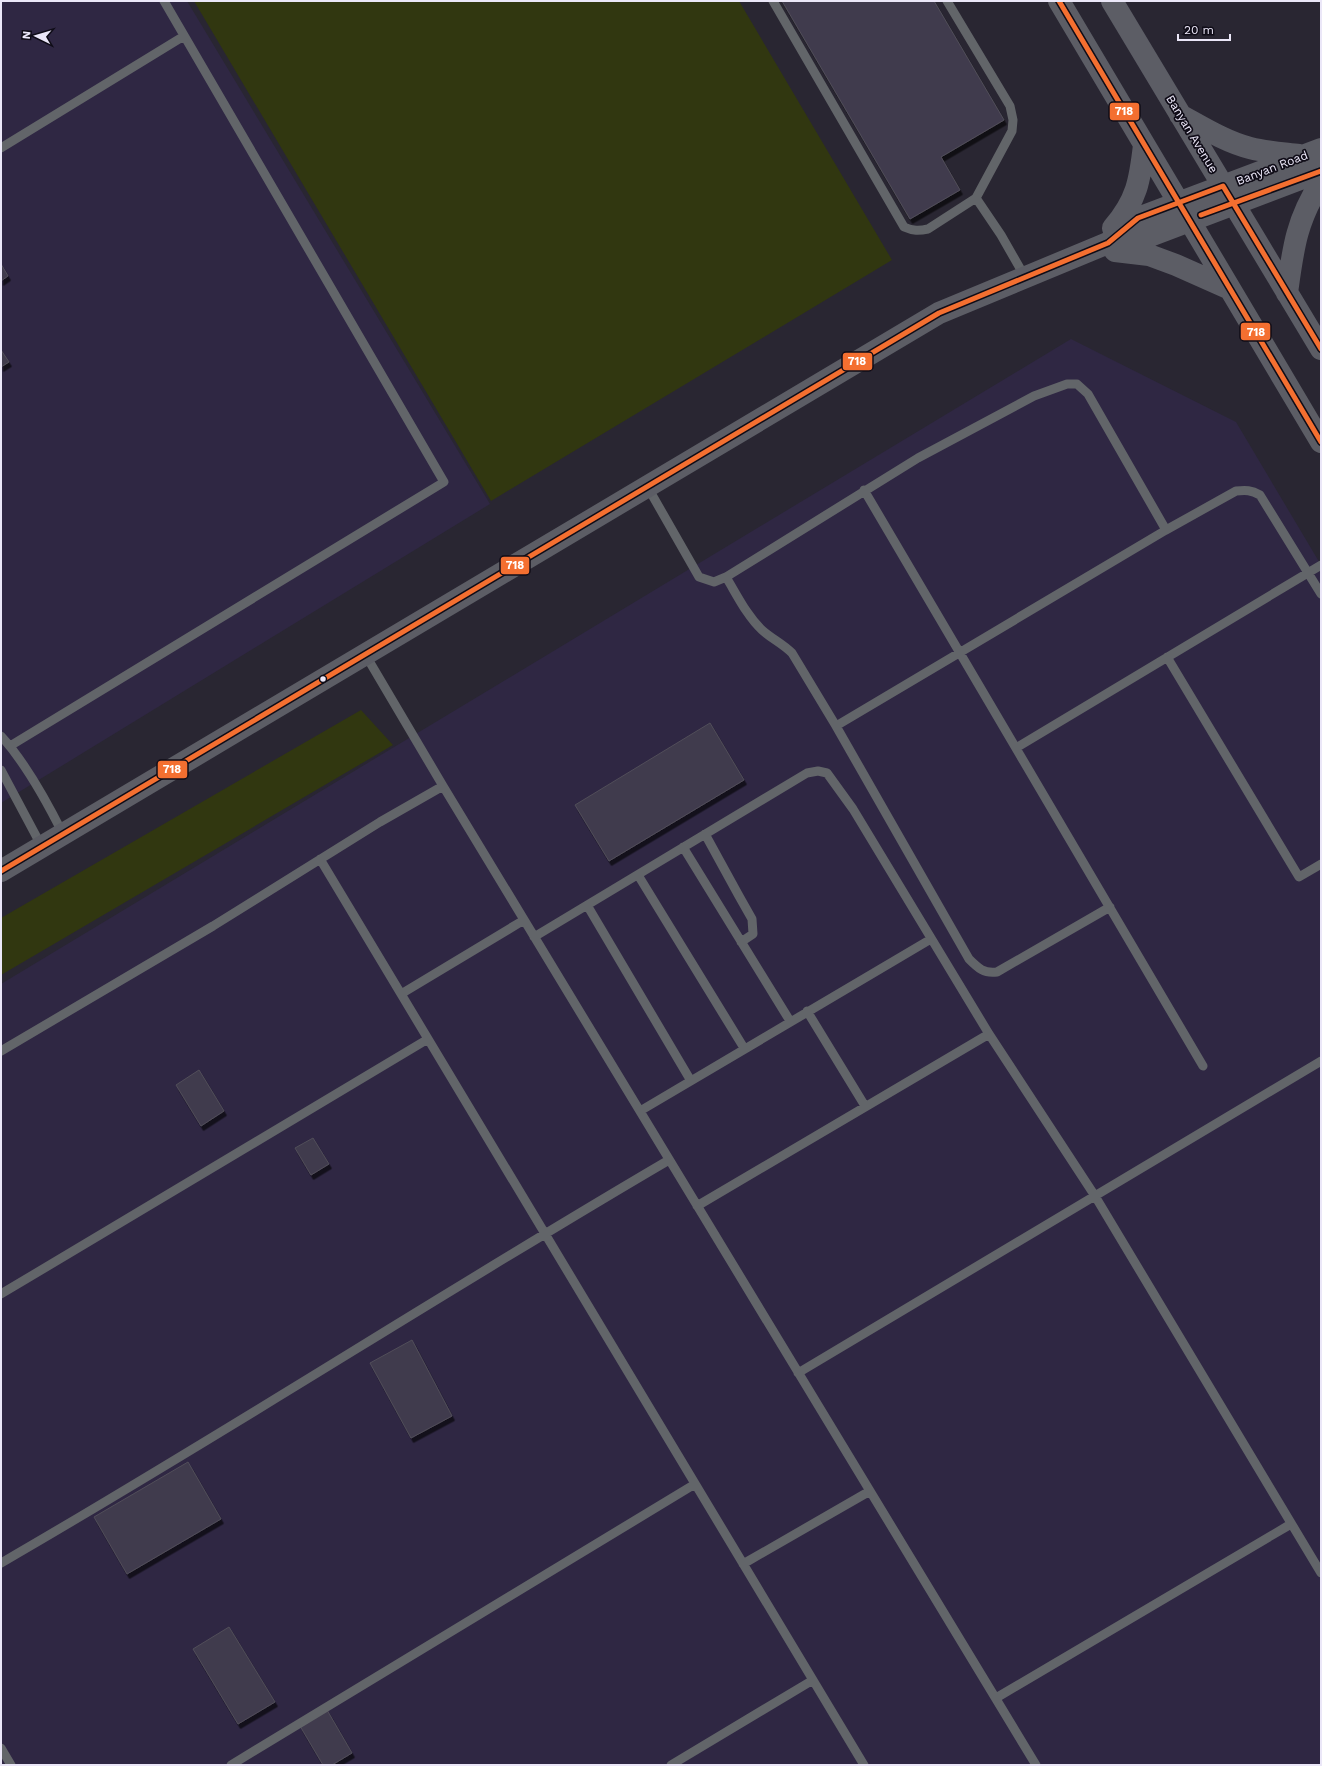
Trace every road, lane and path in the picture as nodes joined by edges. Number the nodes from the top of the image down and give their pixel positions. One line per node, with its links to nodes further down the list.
1 (164, 1): 6 (lane)
2 (773, 1): 14 (lane)
3 (947, 1): 14 (lane)
4 (1059, 1): 8 (street)
5 (1112, 1): 7 (street, Banyan Avenue)
6 (184, 36): 9 (lane); 34 (lane)
7 (1180, 115): 10 (street); 13 (street, Banyan Avenue)
8 (1144, 145): 15 (street); 16 (street)
9 (1, 148)
10 (1313, 152): 13 (street, Banyan Road)
11 (1321, 171): 13 (street, Banyan Road)
12 (1321, 182): 19 (street)
13 (1228, 195): 15 (street, Banyan Road); 19 (street, Banyan Avenue)
14 (976, 198): 17 (lane)
15 (1183, 212): 16 (street, Banyan Road); 18 (street)
16 (1102, 246): 17 (street); 18 (street)
17 (1025, 277): 22 (street)
18 (1230, 289): 21 (street)
19 (1287, 293): 20 (street, Banyan Avenue)
20 (1321, 349)
21 (1321, 442)
22 (647, 486): 27 (lane); 30 (street)
23 (864, 490): 24 (lane); 27 (lane); 29 (lane)
24 (1166, 530): 26 (lane); 29 (lane)
25 (1321, 565): 26 (lane)
26 (1308, 573): 28 (lane); 31 (lane)
27 (726, 577): 32 (lane)
28 (1321, 594)
29 (960, 653): 32 (lane); 35 (lane)
30 (365, 654): 37 (lane); 38 (street)
31 (1167, 657): 35 (lane); 43 (lane)
32 (836, 726): 47 (lane)
33 (1, 736): 34 (lane)
34 (10, 746): 38 (lane)
35 (1016, 748): 47 (lane)
36 (1, 770): 40 (lane)
37 (443, 786): 42 (lane); 48 (lane)
38 (63, 834): 40 (street)
39 (705, 834): 41 (lane); 50 (lane); 51 (lane)
40 (42, 847): 44 (street)
41 (683, 847): 45 (lane); 51 (lane)
42 (320, 859): 52 (lane); 58 (lane)
43 (1321, 864)
44 (1, 871)
45 (638, 874): 46 (lane); 57 (lane)
46 (588, 905): 49 (lane); 61 (lane)
47 (1110, 907): 60 (lane)
48 (524, 920): 49 (lane); 52 (lane)
49 (534, 936): 63 (lane)
50 (931, 939): 53 (lane); 55 (lane)
51 (742, 942): 54 (lane)
52 (401, 994): 56 (lane)
53 (807, 1011): 54 (lane); 62 (lane)
54 (790, 1021): 57 (lane)
55 (989, 1034): 62 (lane); 65 (lane)
56 (428, 1039): 67 (lane); 68 (lane)
57 (744, 1048): 61 (lane)
58 (1, 1051)
59 (1321, 1061): 65 (lane)
60 (1203, 1066)
61 (690, 1081): 63 (lane)
62 (865, 1106): 66 (lane)
63 (640, 1111): 64 (lane)
64 (669, 1160): 66 (lane); 67 (lane)
65 (1094, 1196): 69 (lane); 72 (lane)
66 (697, 1206): 69 (lane)
67 (545, 1233): 70 (lane); 73 (lane)
68 (1, 1294)
69 (798, 1373): 71 (lane)
70 (695, 1484): 74 (lane); 80 (lane)
71 (870, 1492): 74 (lane); 77 (lane)
72 (1292, 1524): 75 (lane); 77 (lane)
73 (1, 1563)
74 (744, 1564): 76 (lane)
75 (1321, 1573)
76 (813, 1680): 81 (lane); 82 (lane)
77 (996, 1698): 83 (lane)
78 (1, 1748): 79 (lane)
79 (11, 1765)
80 (231, 1765)
81 (671, 1765)
82 (864, 1765)
83 (1036, 1765)

